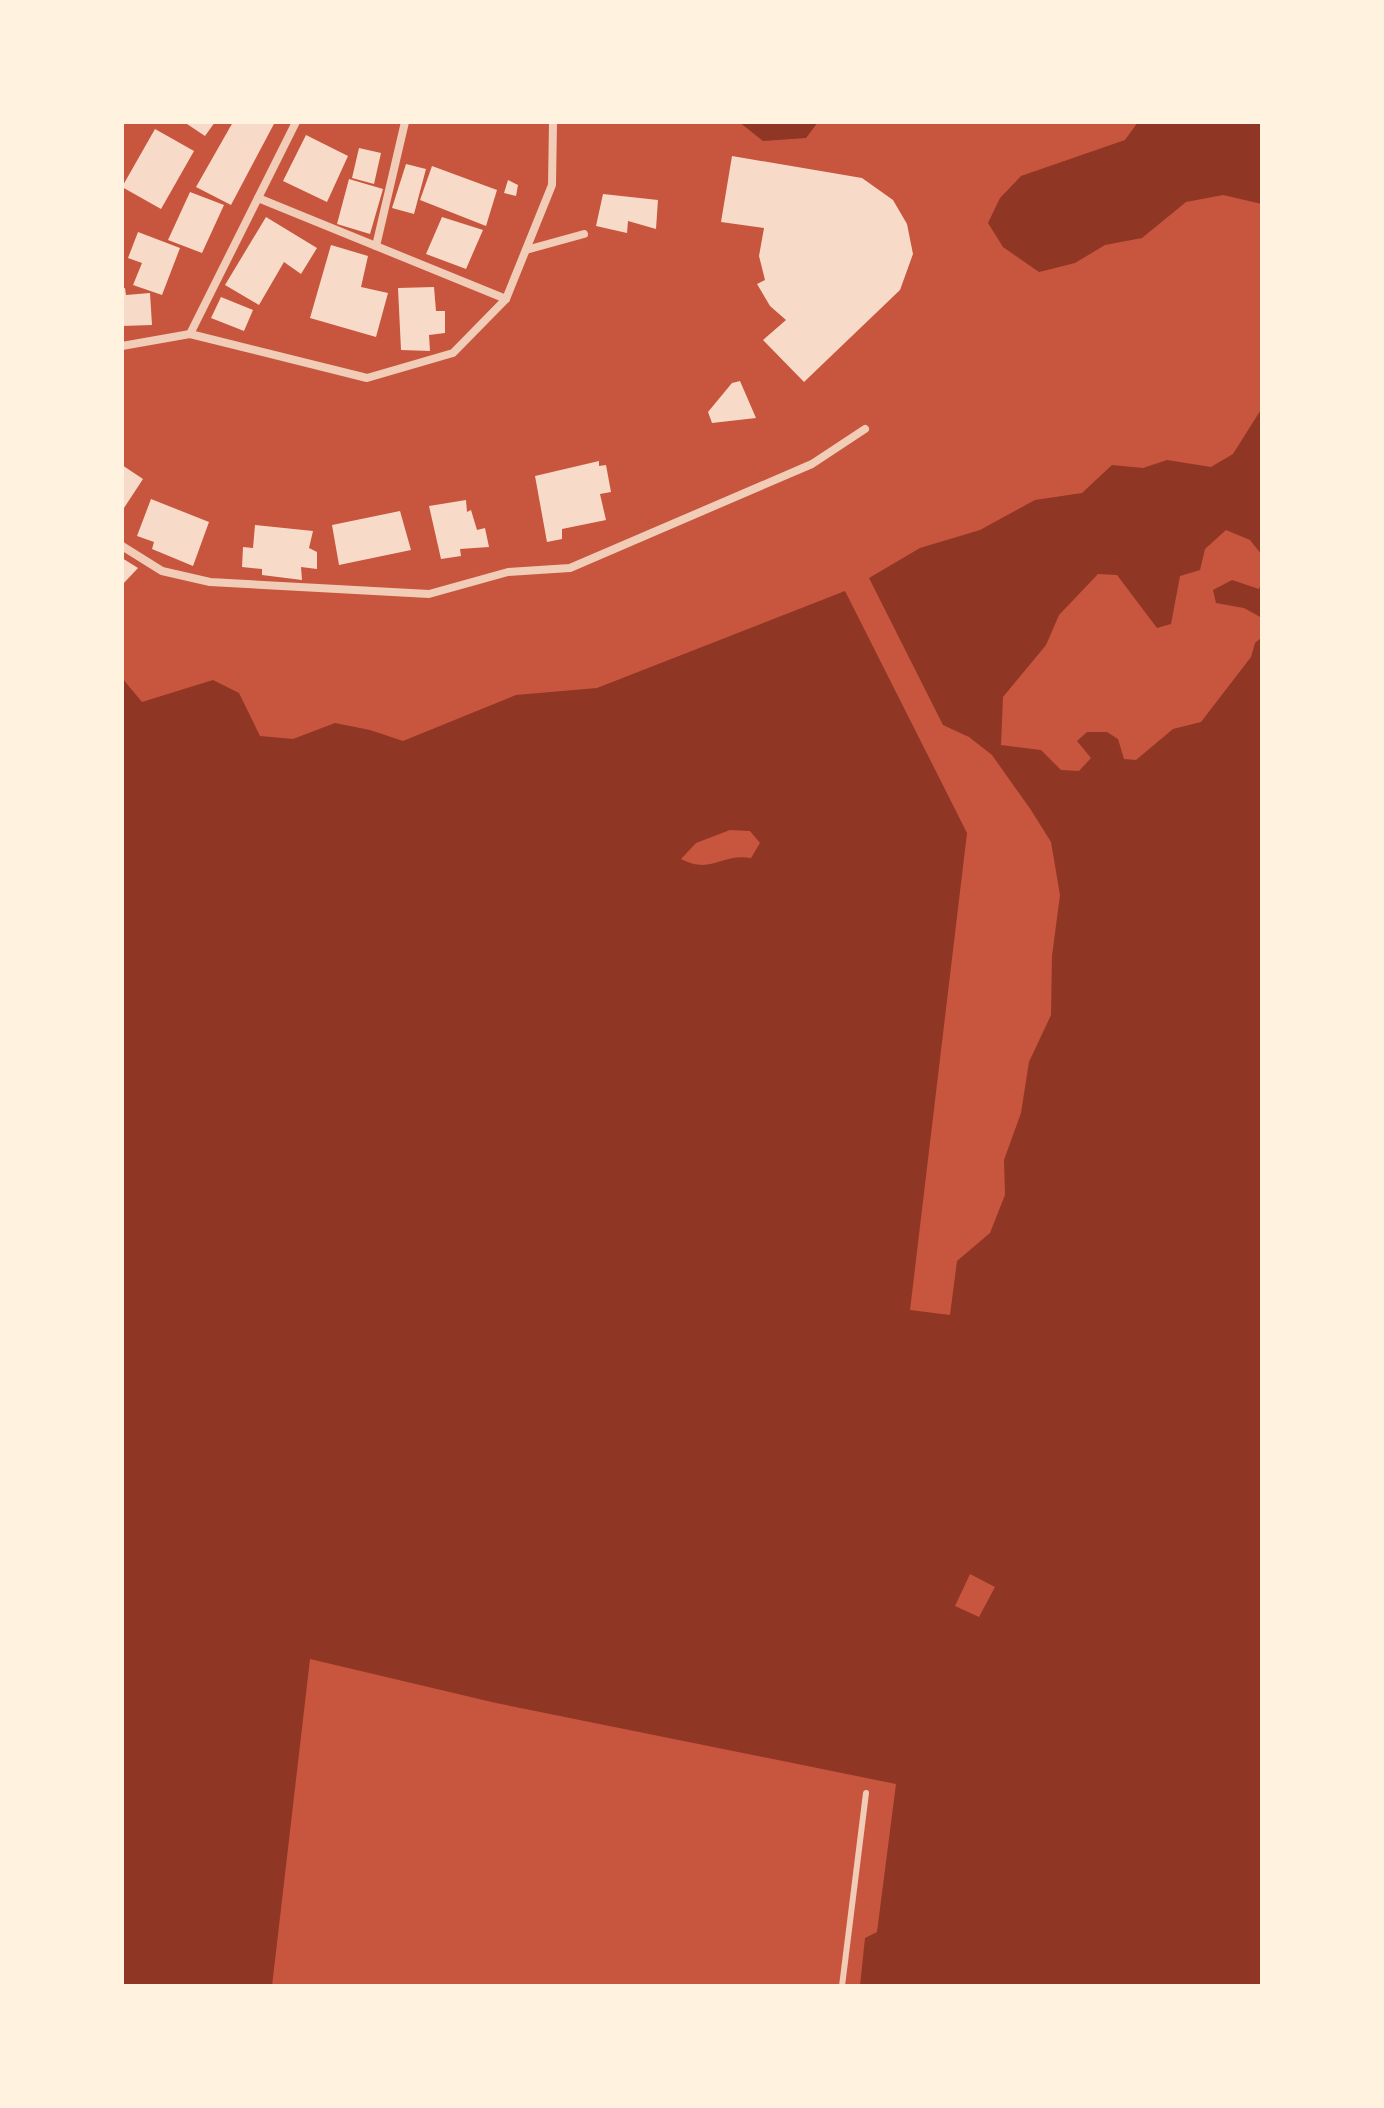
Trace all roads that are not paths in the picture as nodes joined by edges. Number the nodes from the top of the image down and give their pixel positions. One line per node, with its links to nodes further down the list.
1 (296, 122): 4 (street)
2 (405, 122): 6 (street)
3 (553, 122): 7 (street)
4 (258, 198): 6 (street); 9 (street)
5 (584, 234): 7 (street)
6 (376, 246): 8 (street)
7 (526, 250): 8 (street)
8 (506, 299): 9 (street)
9 (190, 334): 10 (street)
10 (122, 346)
11 (865, 429): 12 (street)
12 (122, 546)
13 (866, 1793): 14 (lane)
14 (842, 1986)

